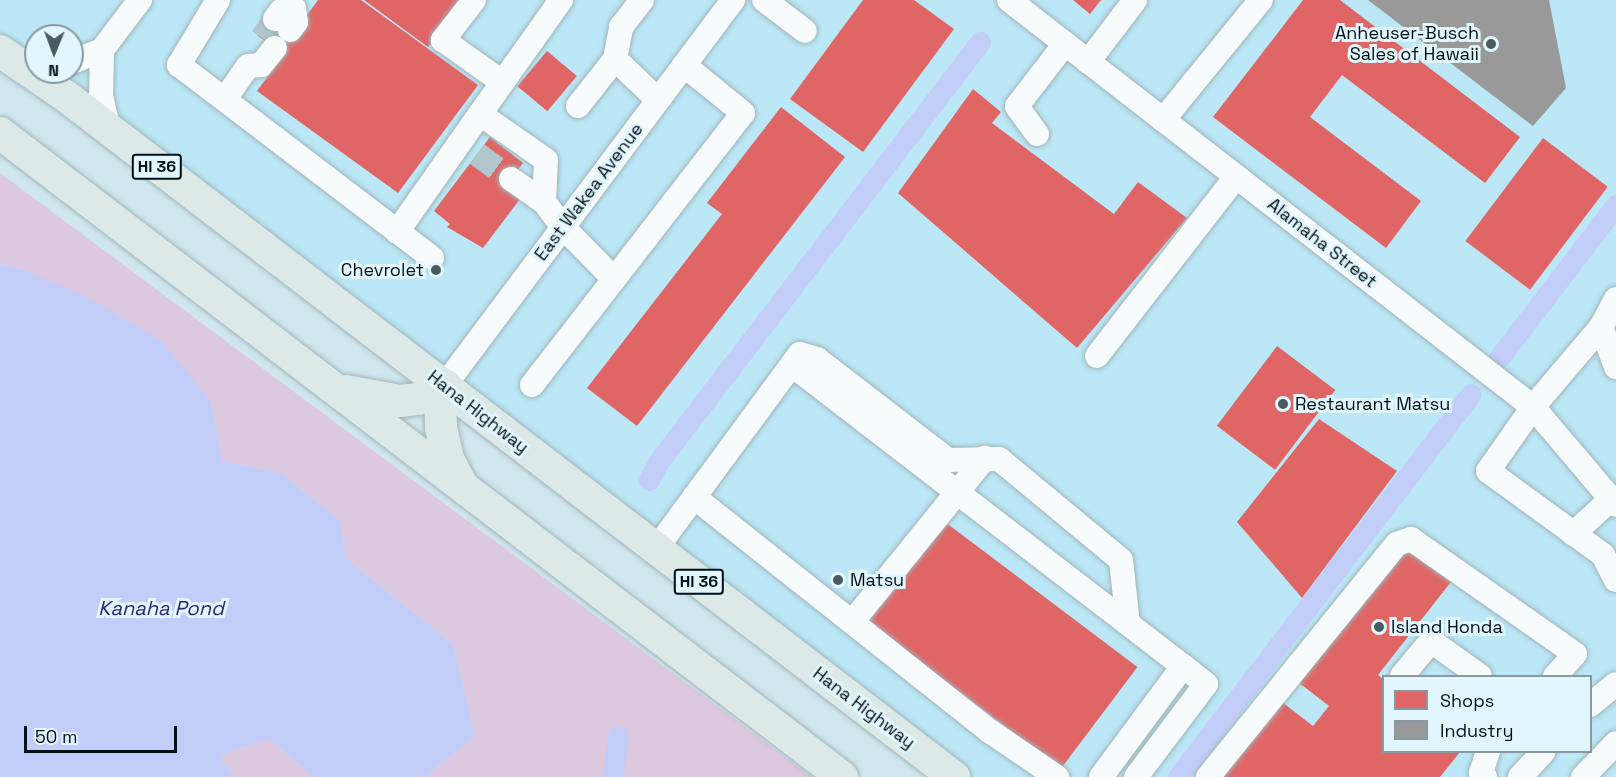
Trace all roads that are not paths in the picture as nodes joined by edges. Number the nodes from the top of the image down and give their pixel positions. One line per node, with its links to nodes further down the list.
1 (140, 0): 14 (street)
2 (218, 0): 21 (street)
3 (474, 0): 20 (street)
4 (561, 0): 20 (street)
5 (642, 0): 17 (street)
6 (733, 0): 19 (street, East Wakea Avenue)
7 (764, 0): 12 (street)
8 (1009, 0): 13 (street, Alamaha Street)
9 (1135, 0): 18 (street)
10 (1261, 0): 25 (street)
11 (283, 24): 21 (street)
12 (805, 31)
13 (1065, 44): 18 (street, Alamaha Street); 28 (street)
14 (102, 50): 15 (street); 26 (street)
15 (84, 57)
16 (18, 59): 26 (main road, Hana Highway / HI 36)
17 (615, 59): 22 (street); 23 (street)
18 (1088, 62): 25 (street, Alamaha Street)
19 (684, 65): 22 (street, East Wakea Avenue); 35 (street)
20 (502, 82): 24 (street)
21 (225, 99): 33 (street)
22 (658, 100): 32 (street, East Wakea Avenue)
23 (578, 106)
24 (480, 114): 31 (street); 33 (street)
25 (1163, 120): 29 (street, Alamaha Street)
26 (109, 130): 42 (main road, Hana Highway / HI 36)
27 (1, 134): 41 (main road)
28 (1036, 134)
29 (1236, 177): 38 (street); 44 (street, Alamaha Street)
30 (511, 179): 31 (street)
31 (544, 202): 32 (street)
32 (563, 227): 35 (street); 42 (street, East Wakea Avenue)
33 (397, 232): 34 (street)
34 (432, 258)
35 (614, 279): 43 (street)
36 (1616, 299): 37 (street)
37 (1601, 327): 40 (street); 44 (street)
38 (1097, 356)
39 (792, 365): 45 (street); 47 (street); 49 (street)
40 (1616, 367)
41 (329, 384): 42 (main road); 46 (main road)
42 (445, 385): 46 (main road); 51 (main road, Hana Highway / HI 36)
43 (532, 385)
44 (1533, 407): 48 (street, Alamaha Street); 50 (street)
45 (985, 458): 47 (street); 54 (street)
46 (463, 486): 63 (main road)
47 (959, 490): 53 (street); 54 (street)
48 (1612, 494): 50 (street)
49 (694, 497): 51 (street); 53 (street)
50 (1574, 534): 52 (street)
51 (656, 549): 64 (main road, Hana Highway / HI 36)
52 (1616, 580)
53 (853, 621): 65 (street)
54 (1128, 624): 55 (street)
55 (1183, 666): 66 (street); 67 (street)
56 (1403, 675): 57 (street)
57 (1479, 675)
58 (1556, 675): 68 (street)
59 (1616, 684): 60 (street)
60 (1592, 703)
61 (1616, 742): 70 (street)
62 (1542, 753): 69 (street)
63 (843, 777)
64 (954, 777)
65 (1057, 777)
66 (1101, 777)
67 (1136, 777)
68 (1208, 777)
69 (1520, 777)
70 (1583, 777)

